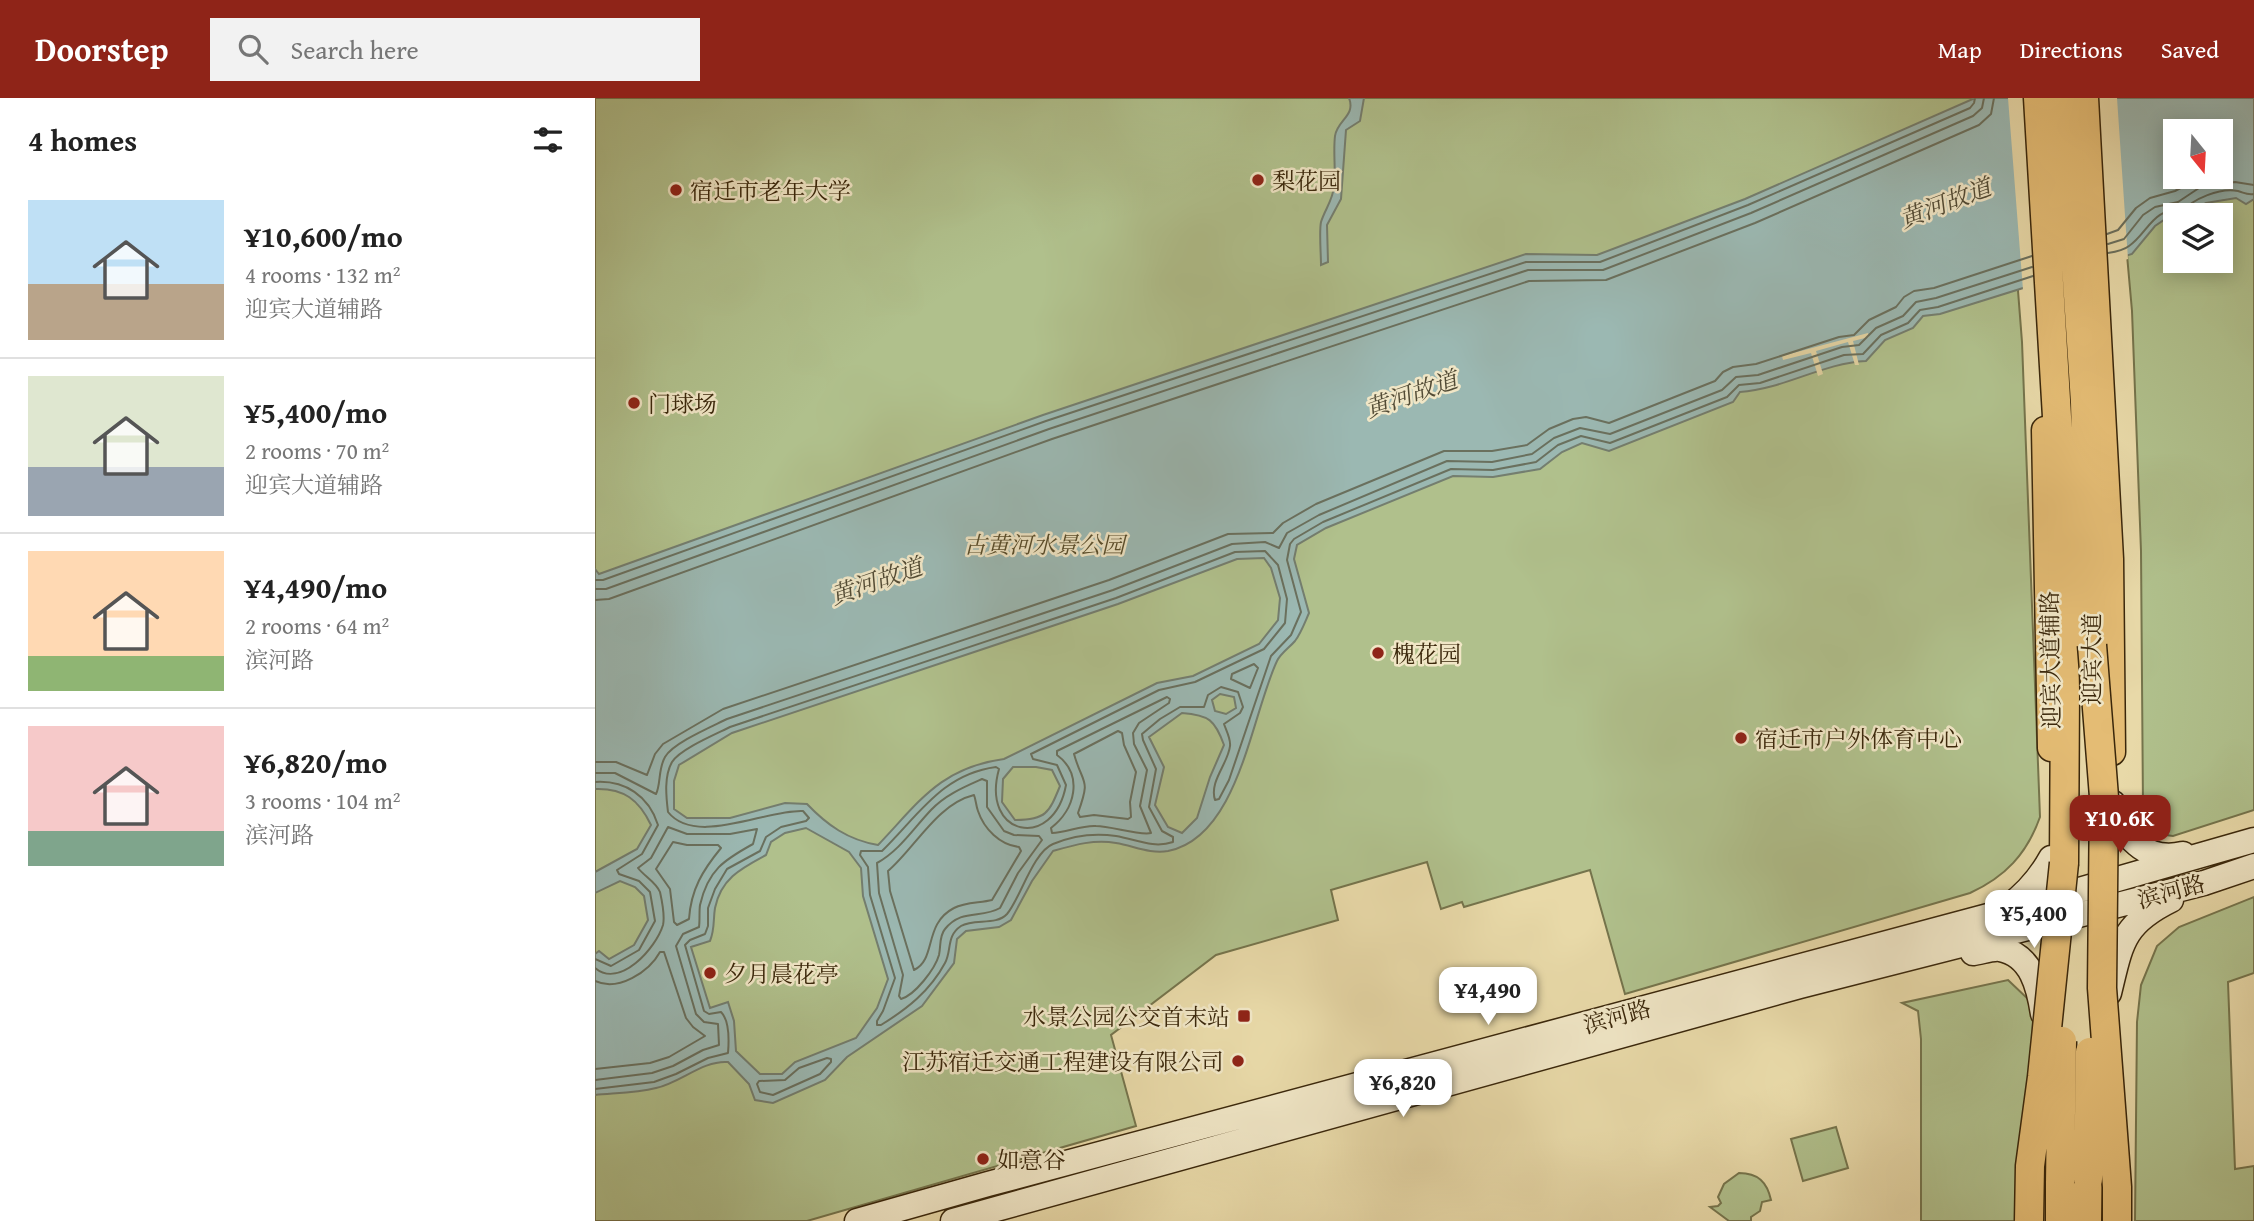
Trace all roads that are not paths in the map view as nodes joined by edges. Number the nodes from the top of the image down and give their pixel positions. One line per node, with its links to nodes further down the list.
1 (2025, 98): 11 (main road, 迎宾大道辅路)
2 (2038, 98): 11 (highway, 迎宾大道)
3 (2065, 98): 6 (highway, 迎宾大道)
4 (2073, 98): 6 (highway)
5 (2085, 98): 8 (main road)
6 (2071, 178): 7 (highway, 迎宾大道)
7 (2092, 645): 25 (highway, 迎宾大道, bridge); 26 (highway, bridge)
8 (2113, 803): 9 (main road); 14 (main road)
9 (2254, 833)
10 (2254, 840): 14 (main road, 滨河路)
11 (2058, 861): 15 (main road, 迎宾大道辅路); 16 (main road); 23 (highway, bridge); 24 (highway, 迎宾大道, bridge)
12 (2254, 866): 13 (main road, 滨河路)
13 (2204, 883): 14 (main road, 滨河路); 17 (main road)
14 (2112, 894): 15 (main road, 滨河路); 17 (main road)
15 (2049, 910): 16 (main road, 滨河路); 18 (main road, 滨河路); 19 (main road, 迎宾大道辅路)
16 (1999, 913): 20 (main road, 滨河路)
17 (2109, 993): 27 (main road)
18 (1753, 999): 19 (main road); 21 (main road, 滨河路)
19 (2043, 1014): 22 (main road, 迎宾大道辅路)
20 (857, 1221)
21 (953, 1221)
22 (2018, 1221)
23 (2029, 1221)
24 (2060, 1221)
25 (2087, 1221)
26 (2117, 1221)
27 (2131, 1221)

